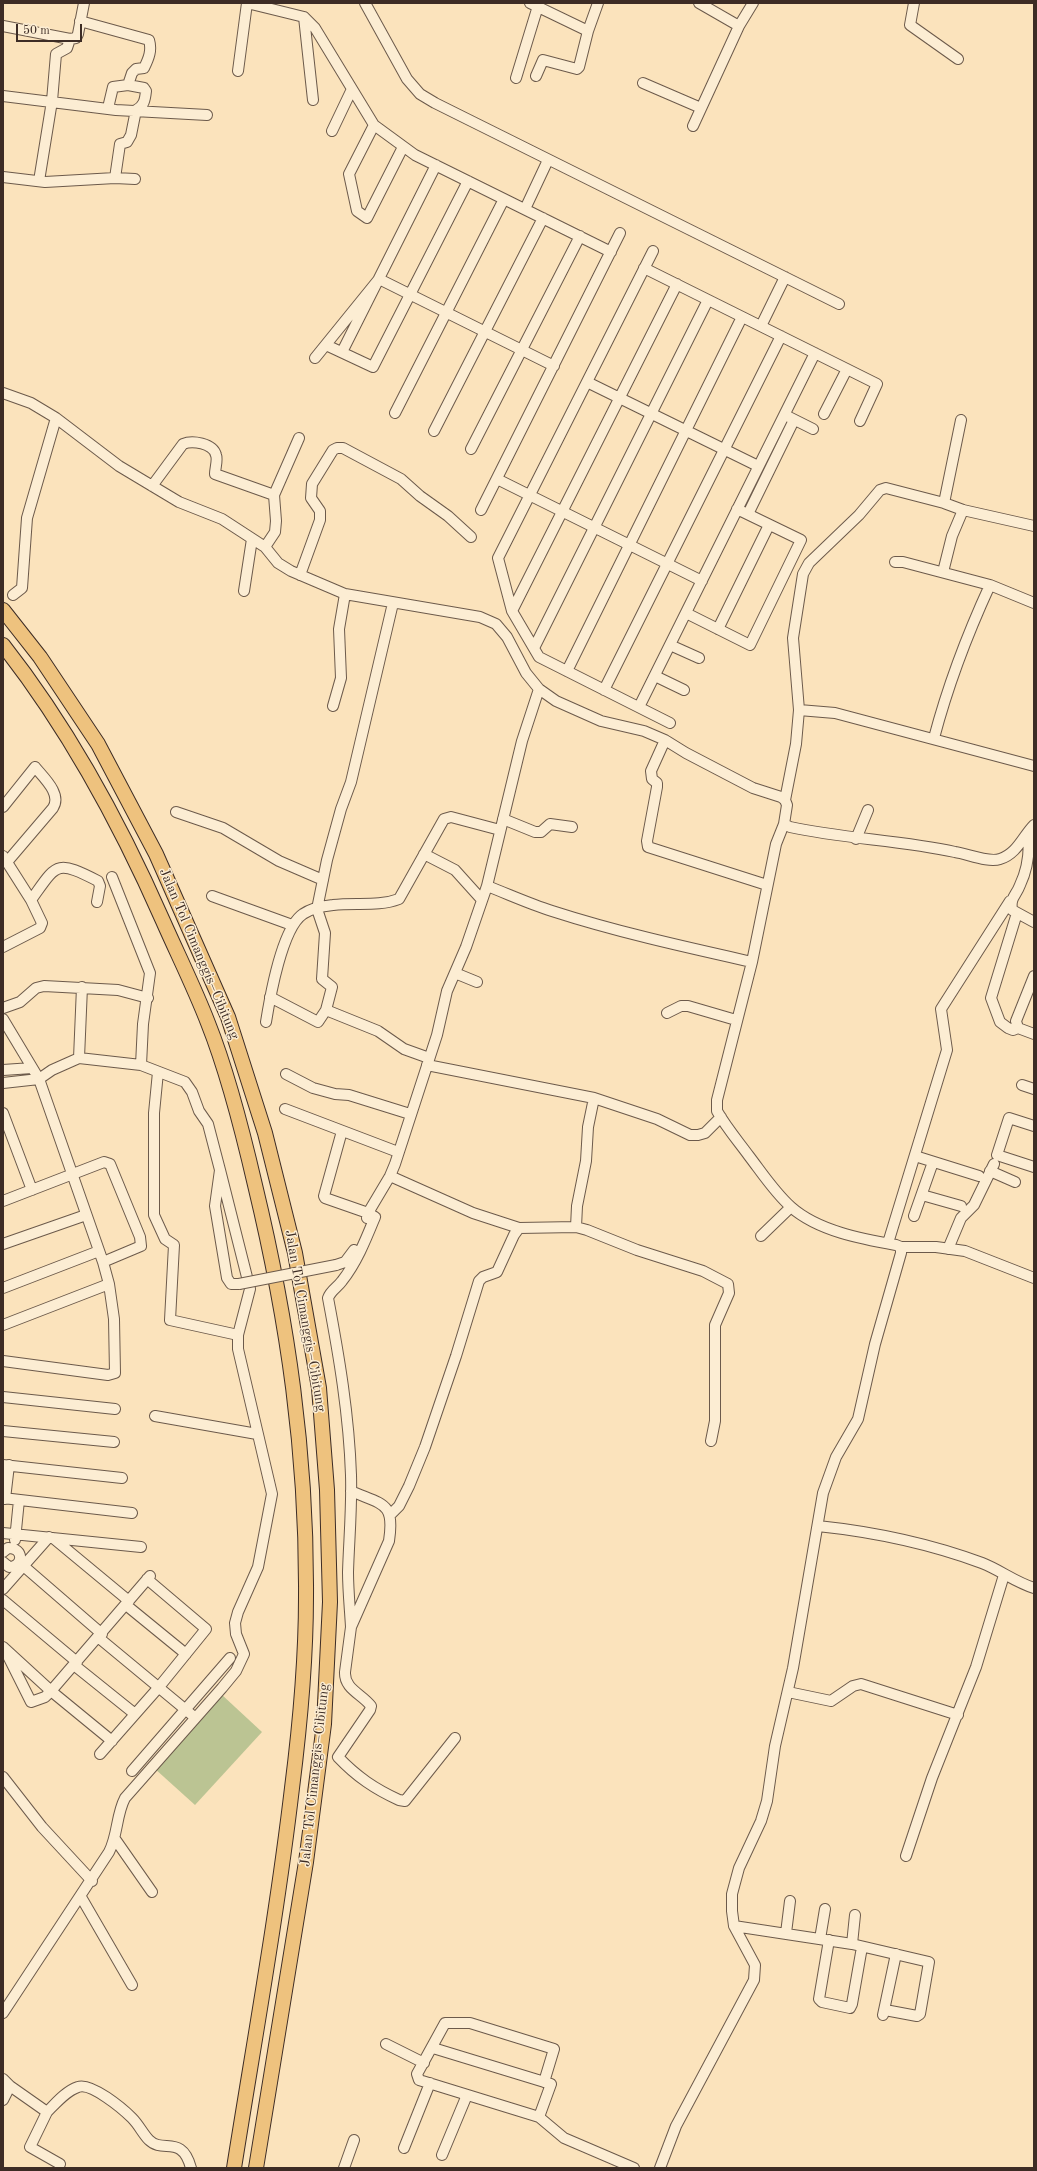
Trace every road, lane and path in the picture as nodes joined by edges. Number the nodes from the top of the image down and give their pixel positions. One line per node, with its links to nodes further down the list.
1 (84, 3): 10 (street)
2 (247, 3): 9 (street); 16 (street)
3 (365, 3): 33 (street)
4 (598, 3): 13 (street)
5 (699, 3): 12 (street)
6 (753, 3): 12 (street)
7 (914, 3): 15 (street)
8 (534, 5): 13 (street); 18 (street)
9 (304, 17): 21 (street); 23 (street)
10 (80, 21): 14 (street); 20 (street)
11 (3, 26): 14 (street)
12 (739, 26): 26 (street)
13 (588, 31): 17 (street)
14 (70, 40): 24 (street)
15 (958, 59)
16 (238, 71)
17 (536, 76)
18 (516, 78)
19 (644, 83): 26 (street)
20 (128, 84): 25 (street); 27 (street)
21 (352, 89): 29 (street); 31 (street)
22 (3, 96): 24 (street)
23 (313, 100)
24 (52, 101): 25 (street); 38 (street)
25 (108, 108): 27 (street)
26 (701, 108): 30 (street)
27 (136, 110): 28 (street); 36 (street)
28 (207, 115)
29 (374, 125): 32 (street); 32 (street)
30 (692, 126)
31 (332, 131)
32 (403, 147): 34 (street)
33 (548, 160): 41 (street); 48 (street)
34 (436, 165): 39 (street); 49 (street)
35 (3, 177): 38 (street)
36 (115, 178): 37 (street); 38 (street)
37 (136, 179)
38 (39, 181)
39 (468, 181): 40 (street); 51 (street)
40 (504, 199): 41 (street); 54 (street)
41 (524, 209): 42 (street)
42 (543, 218): 44 (street); 57 (street)
43 (620, 233): 46 (street)
44 (580, 236): 46 (street); 60 (street)
45 (653, 251): 47 (street)
46 (611, 252): 64 (street)
47 (644, 268): 50 (street); 66 (street)
48 (785, 277): 53 (street); 56 (street)
49 (379, 279): 51 (street); 59 (street); 61 (street)
50 (677, 284): 52 (street); 68 (street)
51 (410, 295): 54 (street); 61 (street)
52 (708, 300): 55 (street); 70 (street)
53 (839, 304)
54 (446, 313): 57 (street); 69 (street)
55 (742, 317): 56 (street); 79 (street)
56 (761, 326): 58 (street)
57 (485, 332): 60 (street); 78 (street)
58 (780, 336): 62 (street); 82 (street)
59 (326, 345): 61 (street); 63 (street)
60 (522, 350): 64 (street); 81 (street)
61 (342, 352)
62 (815, 353): 65 (street); 72 (street)
63 (316, 358)
64 (554, 366): 84 (street)
65 (847, 369): 71 (street); 76 (street)
66 (587, 382): 68 (street); 87 (street)
67 (3, 393): 73 (street)
68 (620, 398): 70 (street); 92 (street)
69 (395, 413)
70 (651, 414): 79 (street); 96 (street)
71 (824, 414)
72 (784, 415): 74 (street); 83 (street)
73 (56, 418): 85 (street); 109 (street)
74 (794, 420): 77 (street); 93 (street)
75 (961, 420): 88 (street)
76 (860, 421)
77 (813, 428)
78 (434, 431)
79 (686, 431): 82 (street); 99 (street)
80 (299, 438): 86 (street)
81 (471, 449)
82 (724, 449): 83 (street); 102 (street)
83 (758, 466): 89 (street)
84 (497, 479): 87 (street); 90 (street)
85 (152, 486): 86 (street); 98 (street)
86 (274, 495): 100 (street)
87 (530, 495): 92 (street); 113 (street)
88 (944, 503): 91 (street); 127 (street)
89 (737, 509): 93 (street); 105 (street)
90 (481, 510)
91 (963, 510): 95 (street); 103 (street)
92 (562, 511): 96 (street); 113 (street)
93 (748, 514): 94 (street)
94 (769, 525): 115 (street); 115 (street)
95 (1034, 526)
96 (594, 527): 99 (street); 118 (street)
97 (470, 537): 104 (street)
98 (252, 538): 100 (street); 107 (street)
99 (630, 545): 102 (street); 120 (street)
100 (265, 547): 104 (street)
101 (896, 562): 103 (street)
102 (667, 564): 105 (street); 123 (street)
103 (943, 572): 106 (street)
104 (300, 575): 108 (street)
105 (702, 581): 114 (street)
106 (990, 585): 111 (street); 129 (street)
107 (244, 591)
108 (345, 594): 110 (street); 125 (street)
109 (13, 595)
110 (393, 603): 122 (street); 145 (street)
111 (1034, 603)
112 (3, 610): 302 (highway, Jalan Tol Cimanggis–Cibitung)
113 (512, 611): 118 (street)
114 (686, 614): 115 (street); 117 (street)
115 (718, 629)
116 (3, 645): 301 (highway, Jalan Tol Cimanggis–Cibitung)
117 (670, 645): 119 (street); 121 (street)
118 (534, 648): 120 (street)
119 (699, 658)
120 (567, 671): 123 (street)
121 (655, 676): 124 (street); 126 (street)
122 (539, 689): 130 (street); 136 (street)
123 (604, 690): 126 (street)
124 (684, 690)
125 (333, 706)
126 (639, 707): 128 (street)
127 (799, 710): 129 (street); 132 (street)
128 (670, 723)
129 (934, 738): 131 (street)
130 (665, 740): 132 (street); 146 (street)
131 (1034, 766)
132 (785, 800): 137 (street)
133 (3, 807): 143 (street)
134 (868, 810): 141 (street)
135 (176, 812): 145 (street)
136 (503, 819): 138 (street); 140 (street)
137 (784, 824): 141 (street); 146 (street)
138 (572, 827)
139 (1031, 829): 141 (street); 151 (street)
140 (500, 830): 142 (street); 147 (street)
141 (856, 838)
142 (424, 854): 150 (street); 153 (street)
143 (5, 859): 149 (street)
144 (112, 878): 164 (street)
145 (323, 880): 153 (street)
146 (767, 885): 158 (street)
147 (487, 886): 150 (street); 158 (street)
148 (212, 896): 156 (street)
149 (31, 900): 152 (street); 157 (street)
150 (482, 900): 159 (street)
151 (1010, 901): 154 (street); 193 (street)
152 (97, 902)
153 (317, 909): 156 (street); 166 (street)
154 (1017, 914): 155 (street); 171 (street)
155 (1034, 922)
156 (292, 925): 163 (street)
157 (4, 943)
158 (752, 962): 169 (street)
159 (455, 973): 161 (street); 175 (street)
160 (1034, 976): 171 (street)
161 (477, 982)
162 (82, 987): 164 (street); 165 (street); 174 (street)
163 (270, 997): 166 (street); 170 (street)
164 (148, 998): 176 (street)
165 (3, 1008)
166 (326, 1010): 175 (street)
167 (667, 1013): 169 (street)
168 (3, 1018): 172 (street)
169 (736, 1020): 189 (street)
170 (266, 1022)
171 (1018, 1028): 173 (street)
172 (6, 1030): 177 (street)
173 (1034, 1034)
174 (79, 1058): 176 (street); 181 (street)
175 (428, 1061): 185 (street); 188 (street)
176 (140, 1065): 179 (street)
177 (32, 1068): 178 (street); 181 (street)
178 (3, 1070)
179 (158, 1072): 196 (street); 222 (street)
180 (286, 1074): 188 (street)
181 (39, 1079): 182 (street); 197 (street)
182 (3, 1083)
183 (1022, 1085): 184 (street)
184 (1034, 1089)
185 (594, 1098): 189 (street); 209 (street)
186 (286, 1109): 191 (street)
187 (3, 1113): 201 (street)
188 (410, 1114): 192 (street)
189 (721, 1118): 205 (street)
190 (1034, 1126): 195 (street)
191 (342, 1131): 192 (street); 206 (street)
192 (398, 1152): 198 (street)
193 (915, 1156): 194 (street); 212 (street)
194 (933, 1162): 199 (street); 202 (street)
195 (1034, 1167)
196 (220, 1170): 206 (street, bridge); 222 (street)
197 (73, 1175): 201 (street); 207 (street); 217 (street)
198 (390, 1176): 206 (street); 210 (street)
199 (979, 1176)
200 (1015, 1182): 215 (street)
201 (32, 1190): 203 (street)
202 (922, 1195): 204 (street); 208 (street)
203 (3, 1200)
204 (961, 1206)
205 (790, 1207): 211 (street); 212 (street)
206 (368, 1213): 233 (street)
207 (86, 1215): 213 (street); 216 (street)
208 (914, 1216)
209 (576, 1227): 210 (street); 230 (street)
210 (519, 1228): 237 (street)
211 (761, 1236)
212 (888, 1243): 214 (street)
213 (3, 1244)
214 (901, 1247): 215 (street); 238 (street)
215 (948, 1249): 218 (street)
216 (99, 1251): 217 (street); 220 (street)
217 (104, 1262): 219 (street)
218 (1034, 1278)
219 (109, 1284): 221 (street); 223 (street)
220 (3, 1288)
221 (3, 1325)
222 (238, 1335): 228 (street)
223 (3, 1361)
224 (3, 1396): 225 (street)
225 (114, 1409)
226 (155, 1416): 228 (street)
227 (3, 1430): 229 (street)
228 (257, 1434): 264 (street)
229 (114, 1442)
230 (711, 1442)
231 (6, 1465): 232 (street); 234 (street)
232 (122, 1478)
233 (351, 1491): 237 (street); 252 (street)
234 (4, 1499): 235 (street)
235 (19, 1500): 236 (street); 240 (street)
236 (132, 1513)
237 (390, 1515): 252 (street)
238 (818, 1526): 247 (street); 260 (street)
239 (3, 1533): 240 (street)
240 (16, 1534): 241 (street); 243 (street)
241 (51, 1538): 242 (street); 246 (street); 251 (street)
242 (141, 1547)
243 (14, 1548): 244 (street); 246 (street)
244 (3, 1552)
245 (3, 1562): 246 (street)
246 (22, 1564): 249 (street); 253 (street)
247 (1004, 1575): 248 (street); 263 (street)
248 (1034, 1588)
249 (3, 1589)
250 (3, 1600): 257 (street)
251 (128, 1603): 253 (street); 255 (street); 255 (street)
252 (351, 1627): 265 (street)
253 (100, 1636): 257 (street); 258 (street)
254 (3, 1648): 259 (street); 259 (street)
255 (186, 1654): 258 (street)
256 (230, 1658): 261 (street)
257 (75, 1663): 259 (street); 262 (street)
258 (159, 1688): 261 (street); 262 (street)
259 (51, 1691): 266 (street)
260 (788, 1692): 263 (street); 278 (street)
261 (187, 1711): 264 (street); 268 (street)
262 (135, 1714): 266 (street)
263 (958, 1715): 271 (street)
264 (196, 1719): 270 (street)
265 (455, 1738)
266 (112, 1741): 267 (street)
267 (100, 1754)
268 (132, 1771)
269 (3, 1777): 272 (street)
270 (115, 1839): 272 (street); 273 (street)
271 (906, 1856)
272 (92, 1881): 274 (street)
273 (152, 1892)
274 (81, 1897): 284 (street); 285 (street)
275 (790, 1901): 279 (street)
276 (825, 1909): 280 (street)
277 (855, 1915): 281 (street)
278 (734, 1926): 279 (street); 305 (street)
279 (786, 1933): 280 (street)
280 (824, 1939): 281 (street); 282 (street)
281 (852, 1944): 282 (street)
282 (862, 1947): 283 (street)
283 (896, 1954): 283 (street)
284 (132, 1985)
285 (3, 2014)
286 (386, 2044): 288 (street)
287 (433, 2048): 288 (street); 289 (street); 289 (street)
288 (424, 2063): 291 (street)
289 (544, 2082): 295 (street)
290 (7, 2083): 293 (street); 294 (street)
291 (430, 2083): 292 (street); 297 (street)
292 (468, 2095): 295 (street); 298 (street)
293 (3, 2100)
294 (48, 2112): 299 (street); 300 (street)
295 (539, 2117): 304 (street)
296 (354, 2140): 303 (street)
297 (404, 2148)
298 (442, 2156)
299 (60, 2164)
300 (191, 2168)
301 (234, 2168)
302 (256, 2168)
303 (344, 2168)
304 (634, 2168)
305 (660, 2168)

